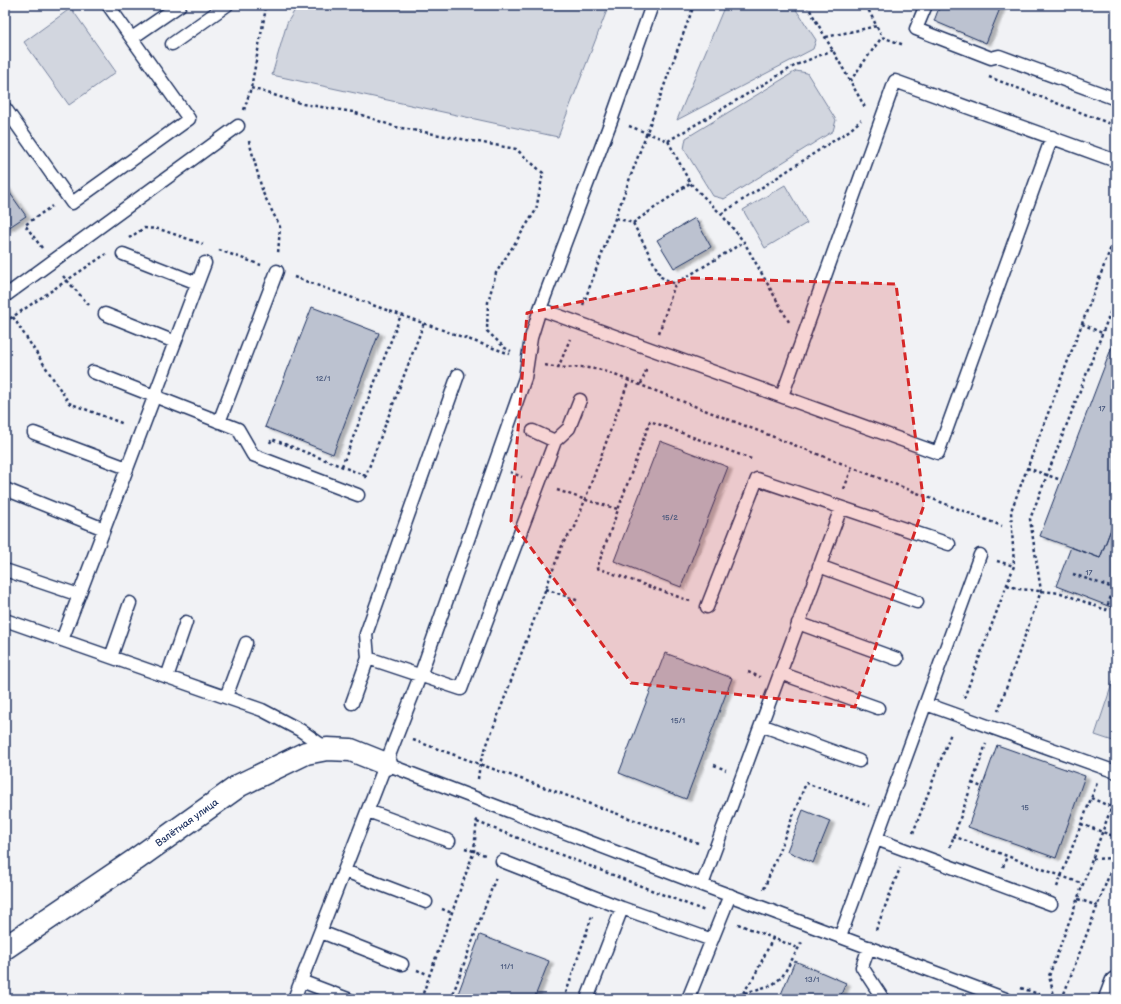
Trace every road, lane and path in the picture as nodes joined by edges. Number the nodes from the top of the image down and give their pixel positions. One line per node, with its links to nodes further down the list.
1 (108, 5): 11 (lane)
2 (180, 5): 11 (lane)
3 (227, 5): 13 (lane)
4 (264, 5): 16 (path)
5 (652, 5): 21 (lane)
6 (694, 5): 23 (path)
7 (807, 5): 12 (path)
8 (926, 5): 17 (lane)
9 (877, 26): 12 (path)
10 (882, 36): 15 (path)
11 (132, 38): 18 (lane)
12 (826, 38): 14 (path)
13 (172, 44)
14 (833, 50): 15 (path); 25 (path)
15 (850, 81): 19 (path)
16 (251, 88): 22 (path); 58 (path)
17 (1116, 99)
18 (5, 108)
19 (868, 112)
20 (864, 117): 28 (path)
21 (611, 121): 23 (path); 46 (lane)
22 (238, 126): 40 (path); 43 (lane)
23 (648, 132): 25 (path); 30 (path)
24 (1052, 137): 26 (lane); 65 (lane); 65 (lane)
25 (668, 141): 27 (path)
26 (1116, 161)
27 (690, 183): 28 (path); 31 (path)
28 (721, 214): 35 (path)
29 (39, 216): 32 (path)
30 (616, 218): 31 (path); 50 (path)
31 (633, 223): 42 (path)
32 (29, 230)
33 (1116, 234): 53 (path)
34 (124, 241): 36 (path)
35 (744, 242): 42 (path); 54 (path)
36 (208, 246)
37 (215, 249): 40 (path)
38 (117, 252): 41 (lane); 49 (path)
39 (205, 263): 41 (lane)
40 (277, 271): 48 (path); 67 (lane)
41 (197, 283): 56 (lane)
42 (675, 284): 57 (path)
43 (5, 296)
44 (1116, 298): 45 (path)
45 (1115, 303): 55 (path)
46 (540, 309): 50 (lane); 58 (lane)
47 (105, 314): 56 (lane)
48 (401, 315): 52 (path); 73 (path)
49 (13, 317): 51 (path); 68 (path)
50 (577, 321): 57 (lane); 59 (path)
51 (5, 322)
52 (424, 323): 58 (path); 79 (path)
53 (1082, 324): 55 (path); 75 (path)
54 (787, 329)
55 (1102, 333): 76 (path)
56 (175, 342): 64 (lane)
57 (653, 350): 63 (path); 65 (lane)
58 (528, 361): 59 (path); 108 (lane)
59 (558, 368): 62 (path)
60 (93, 372): 64 (lane)
61 (458, 375): 104 (lane)
62 (629, 380): 63 (path); 90 (path)
63 (641, 384): 81 (path)
64 (154, 396): 67 (lane); 68 (lane)
65 (782, 396)
66 (580, 400): 71 (lane)
67 (219, 422): 79 (lane)
68 (141, 431): 74 (lane)
69 (533, 431): 71 (lane)
70 (34, 433): 74 (lane)
71 (555, 441): 108 (lane)
72 (758, 462): 97 (path)
73 (342, 466)
74 (127, 468): 82 (lane)
75 (1027, 468): 76 (path); 89 (path)
76 (1048, 475): 77 (path); 92 (path)
77 (1061, 480)
78 (5, 489): 82 (lane)
79 (358, 495)
80 (841, 508): 83 (lane); 85 (lane); 97 (lane)
81 (1002, 526)
82 (104, 529): 93 (lane)
83 (949, 544)
84 (980, 555): 113 (lane)
85 (819, 566): 95 (lane); 100 (lane)
86 (5, 570): 93 (lane)
87 (1073, 574): 91 (path)
88 (1116, 582): 91 (path)
89 (1007, 585): 92 (path); 115 (path)
90 (546, 589): 94 (path); 122 (path)
91 (1115, 589): 92 (path)
92 (1042, 592): 117 (path)
93 (79, 594): 101 (lane)
94 (579, 601)
95 (917, 602)
96 (130, 603): 103 (lane)
97 (707, 607)
98 (5, 620): 101 (lane)
99 (186, 622): 109 (lane)
100 (798, 623): 105 (lane); 107 (lane)
101 (62, 640): 103 (lane)
102 (246, 643): 111 (lane)
103 (111, 657): 109 (lane)
104 (368, 658): 108 (lane); 112 (lane)
105 (896, 659)
106 (748, 672): 110 (path)
107 (780, 672): 114 (lane); 116 (lane)
108 (420, 676): 118 (lane)
109 (167, 677): 111 (lane)
110 (764, 679)
111 (226, 697): 119 (lane)
112 (352, 704)
113 (926, 704): 115 (lane); 135 (lane)
114 (878, 708)
115 (958, 715): 117 (lane); 145 (path)
116 (761, 725): 120 (lane); 153 (lane)
117 (992, 728): 124 (lane); 127 (path)
118 (398, 734): 121 (lane); 122 (path)
119 (327, 749): 121 (street, Взлётная улица); 169 (street, Взлётная улица)
120 (858, 761)
121 (386, 764): 130 (lane); 134 (lane)
122 (480, 764): 130 (path); 143 (path)
123 (714, 765): 125 (path)
124 (1103, 766): 126 (lane); 131 (path)
125 (728, 770)
126 (1116, 772)
127 (972, 783): 128 (path); 139 (path)
128 (982, 787)
129 (1116, 795): 132 (path)
130 (476, 798): 136 (path); 153 (lane)
131 (1091, 798): 132 (path); 137 (path)
132 (1112, 807): 133 (path); 138 (path)
133 (1116, 809)
134 (368, 811): 142 (lane); 150 (lane)
135 (885, 813): 141 (lane); 154 (path)
136 (477, 822): 146 (path); 162 (path)
137 (1081, 824): 138 (path); 151 (path)
138 (1102, 832): 140 (path); 148 (path)
139 (953, 836): 144 (path); 151 (path)
140 (1116, 837)
141 (876, 839): 145 (lane); 165 (lane)
142 (449, 841): 146 (path)
143 (700, 843)
144 (949, 847)
145 (906, 850): 159 (lane); 168 (path)
146 (474, 851): 149 (path); 177 (path)
147 (1116, 858): 148 (path); 160 (path)
148 (1093, 859): 152 (path)
149 (502, 861): 156 (lane); 178 (path)
150 (345, 871): 158 (lane); 164 (lane)
151 (1061, 876): 152 (path); 159 (path)
152 (1083, 884): 157 (path)
153 (702, 885): 155 (lane)
154 (764, 890)
155 (730, 895): 162 (lane); 163 (lane)
156 (599, 898): 161 (lane); 179 (path)
157 (1078, 899): 160 (path); 185 (path)
158 (426, 902)
159 (1051, 904)
160 (1098, 906): 186 (path)
161 (622, 908): 167 (lane); 180 (lane)
162 (721, 917): 166 (path); 167 (lane)
163 (810, 926): 165 (lane); 170 (path)
164 (320, 932): 171 (lane); 172 (lane)
165 (840, 937): 168 (lane)
166 (773, 938): 170 (path); 174 (path)
167 (712, 940): 181 (lane)
168 (871, 942): 183 (lane); 184 (lane)
169 (5, 948)
170 (798, 948): 174 (path)
171 (402, 964)
172 (301, 981): 175 (lane); 176 (lane)
173 (1116, 982): 187 (street)
174 (742, 994): 182 (path)
175 (294, 999)
176 (348, 999)
177 (421, 999)
178 (451, 999)
179 (564, 999)
180 (587, 999)
181 (688, 999)
182 (728, 999)
183 (883, 999)
184 (1006, 999)
185 (1055, 999)
186 (1062, 999)
187 (1110, 999)

